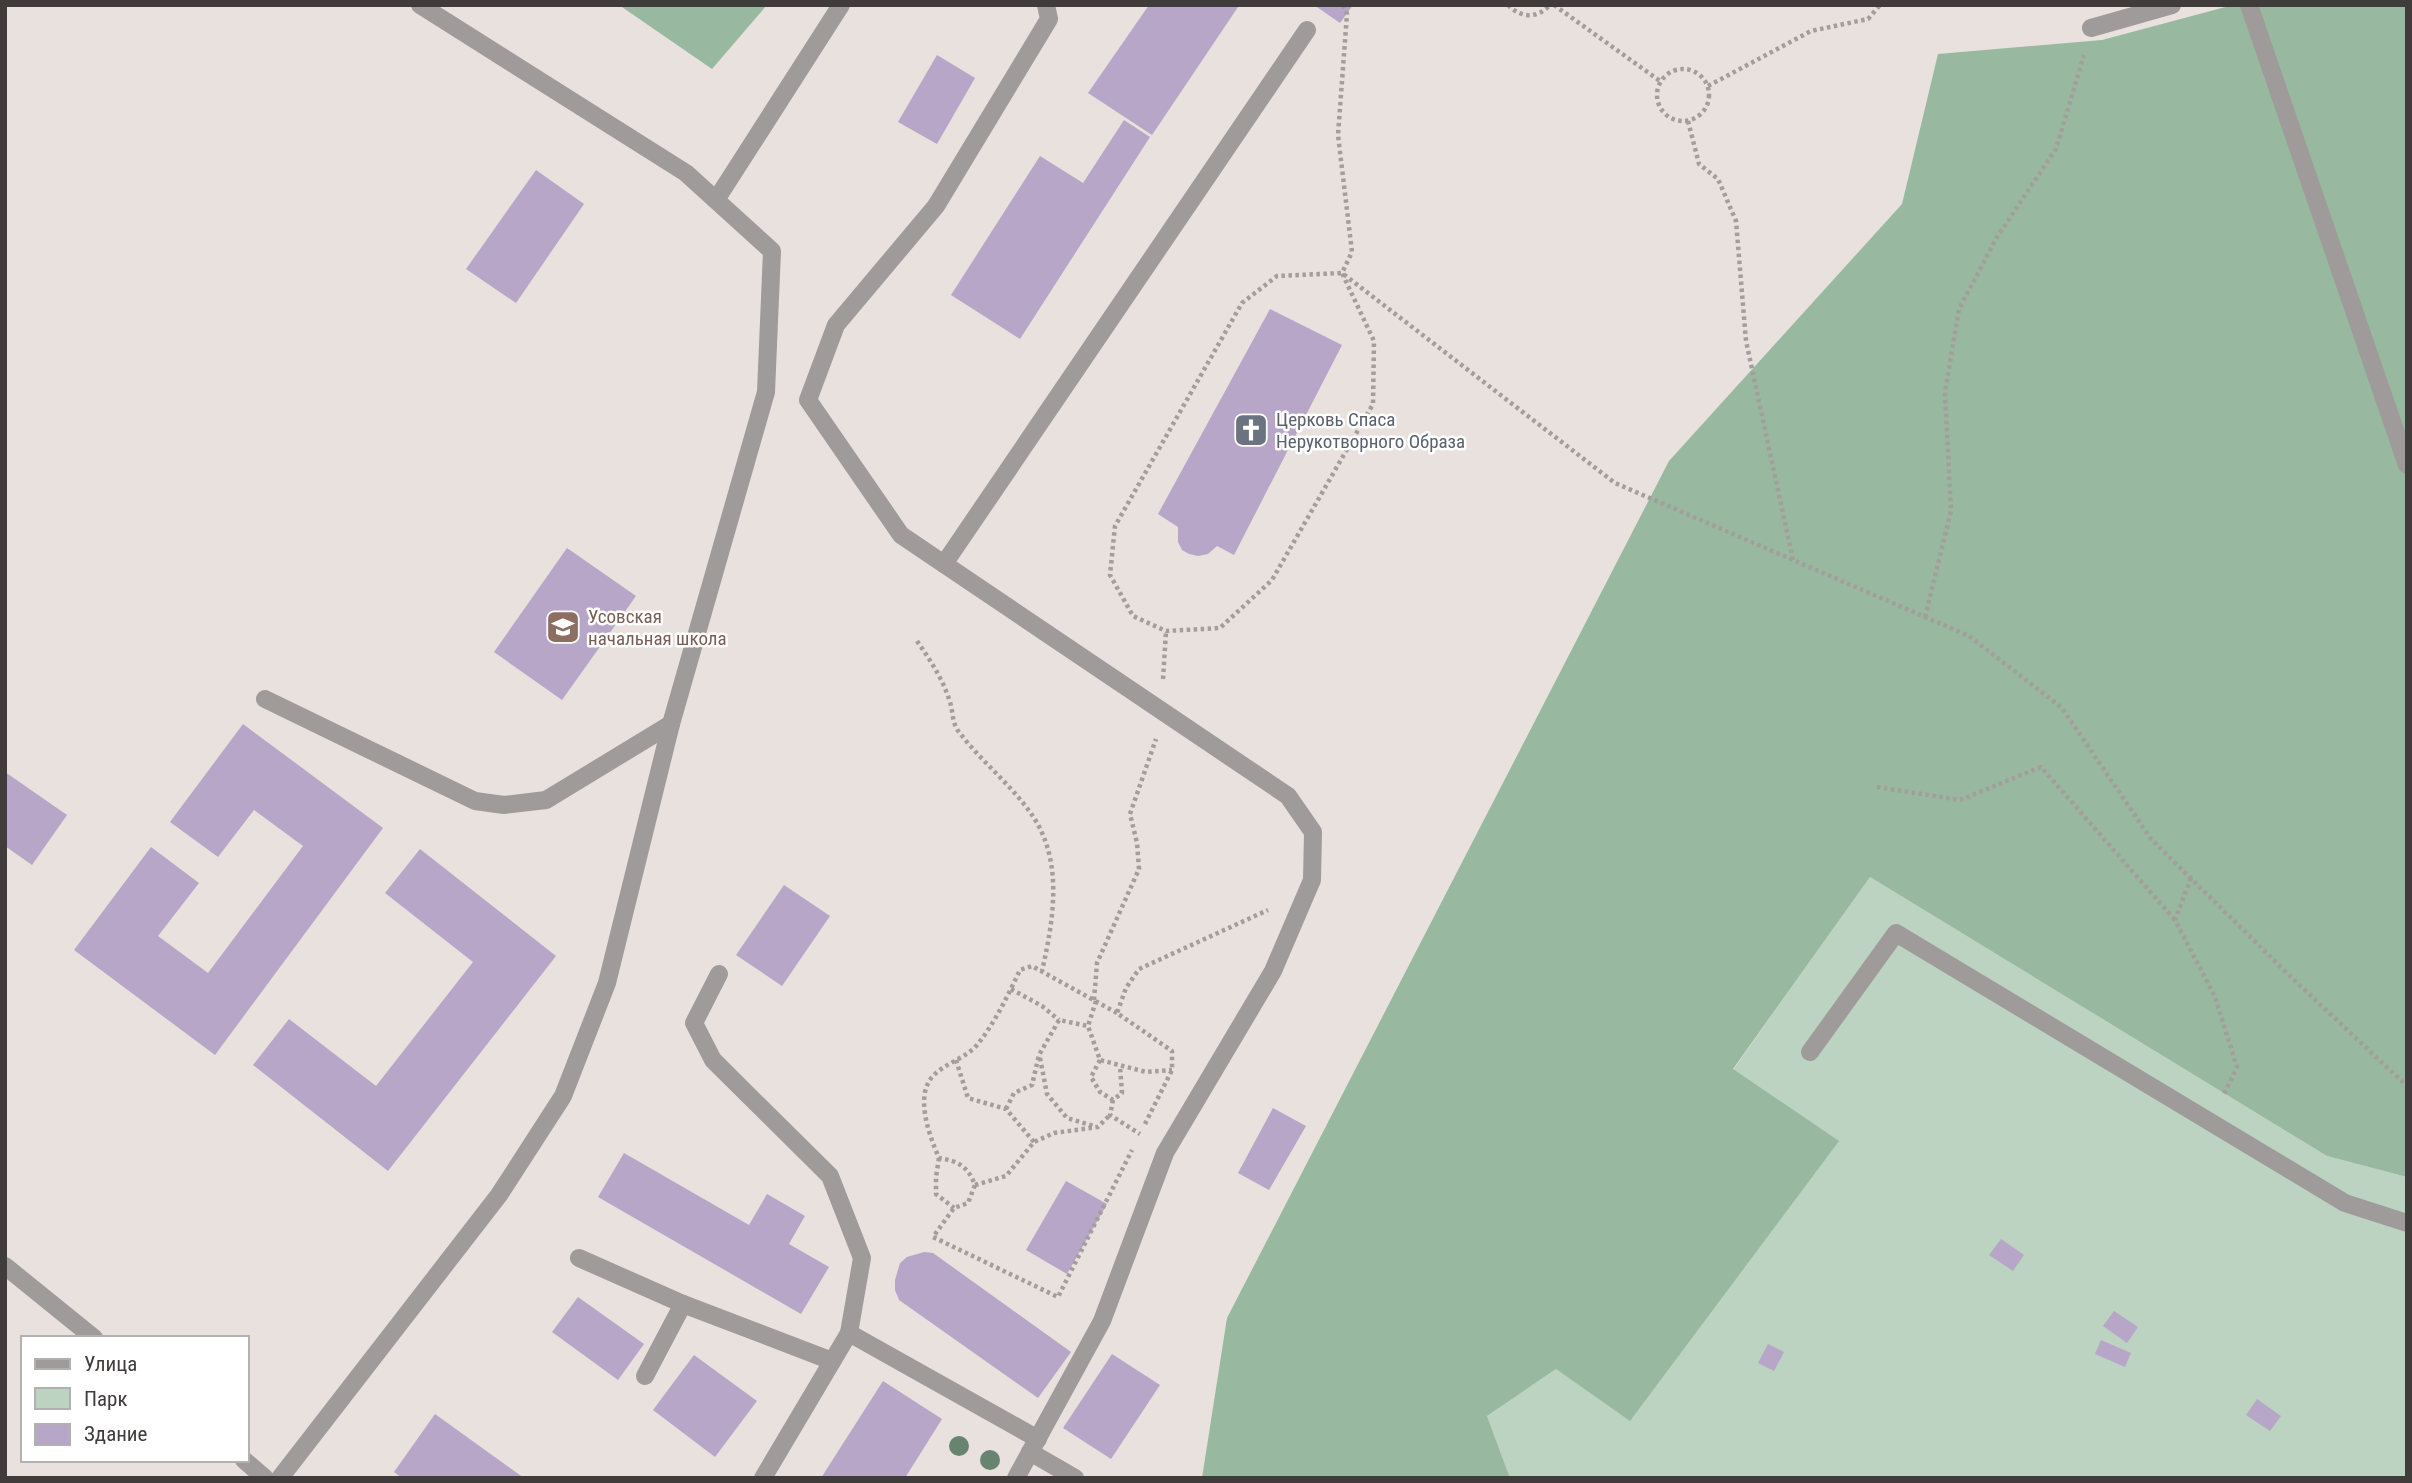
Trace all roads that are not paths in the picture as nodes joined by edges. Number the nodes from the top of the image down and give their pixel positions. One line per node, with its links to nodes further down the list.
1 (420, 5): 8 (street)
2 (841, 5): 8 (street)
3 (1046, 5): 10 (street)
4 (2172, 5): 6 (street)
5 (2249, 5): 9 (street)
6 (2091, 28)
7 (1307, 30): 10 (street)
8 (716, 200): 12 (street)
9 (2407, 465)
10 (944, 564): 23 (street)
11 (265, 699): 12 (street)
12 (671, 724): 26 (street)
13 (719, 974): 19 (street)
14 (1810, 1052): 15 (street)
15 (2407, 1223)
16 (579, 1258): 18 (street)
17 (5, 1266): 20 (street)
18 (683, 1304): 21 (street); 22 (street)
19 (849, 1333): 21 (street); 23 (street)
20 (92, 1336)
21 (832, 1362): 27 (street)
22 (645, 1376)
23 (1034, 1445): 28 (street); 29 (street)
24 (246, 1462): 25 (street)
25 (265, 1478)
26 (280, 1478)
27 (763, 1478)
28 (1016, 1478)
29 (1075, 1478)

